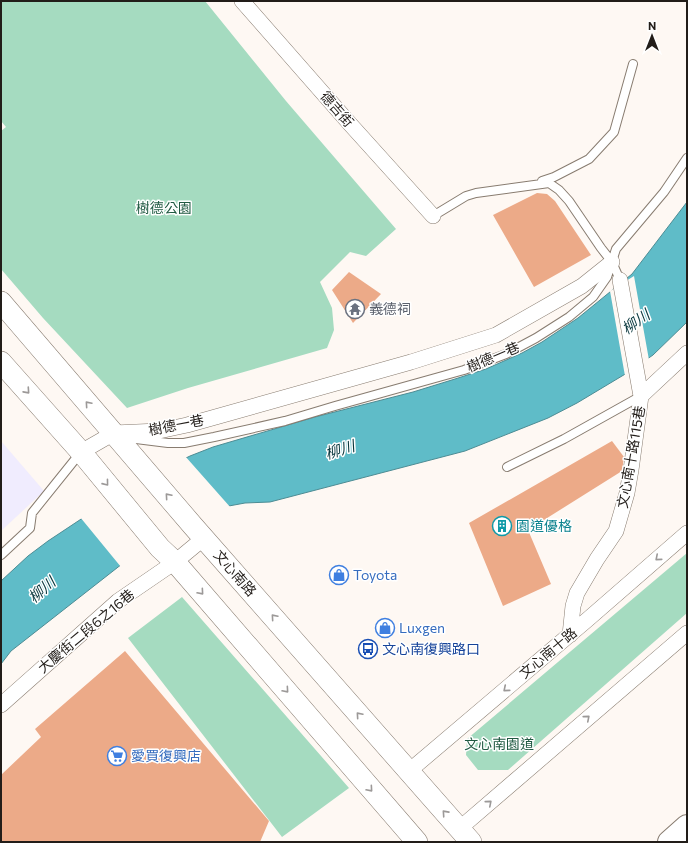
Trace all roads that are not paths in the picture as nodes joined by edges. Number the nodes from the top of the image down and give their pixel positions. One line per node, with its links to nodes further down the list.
1 (242, 1): 5 (street, 德吉街)
2 (633, 64): 4 (lane)
3 (687, 158): 6 (lane, 樹德一巷)
4 (528, 186): 5 (lane); 6 (lane)
5 (433, 216)
6 (612, 262): 7 (lane); 12 (street, 樹德一巷); 12 (lane, 樹德一巷)
7 (620, 280): 11 (street)
8 (1, 302): 12 (main road, 文心南路, one-way to 8)
9 (687, 352): 11 (street)
10 (1, 362): 13 (main road, one-way to 13)
11 (641, 396): 14 (lane, 文心南十路115巷); 20 (street, 文心南十路115巷)
12 (114, 433): 13 (street); 15 (main road, 文心南路, one-way to 12)
13 (81, 452): 17 (lane); 18 (main road, one-way to 18)
14 (507, 468)
15 (199, 532): 18 (street, 大慶街二段6之16巷); 22 (main road, 文心南路, one-way to 15)
16 (687, 533): 20 (street, 文心南十路, one-way to 20)
17 (1, 555)
18 (175, 562): 21 (street, 大慶街二段6之16巷); 25 (main road, one-way to 25)
19 (687, 633): 24 (street, one-way to 19)
20 (570, 635): 22 (street, 文心南十路, one-way to 22)
21 (1, 705)
22 (408, 772): 24 (main road, 文心南路, one-way to 22)
23 (687, 826): 26 (main road)
24 (465, 835)
25 (416, 842)
26 (668, 842)

